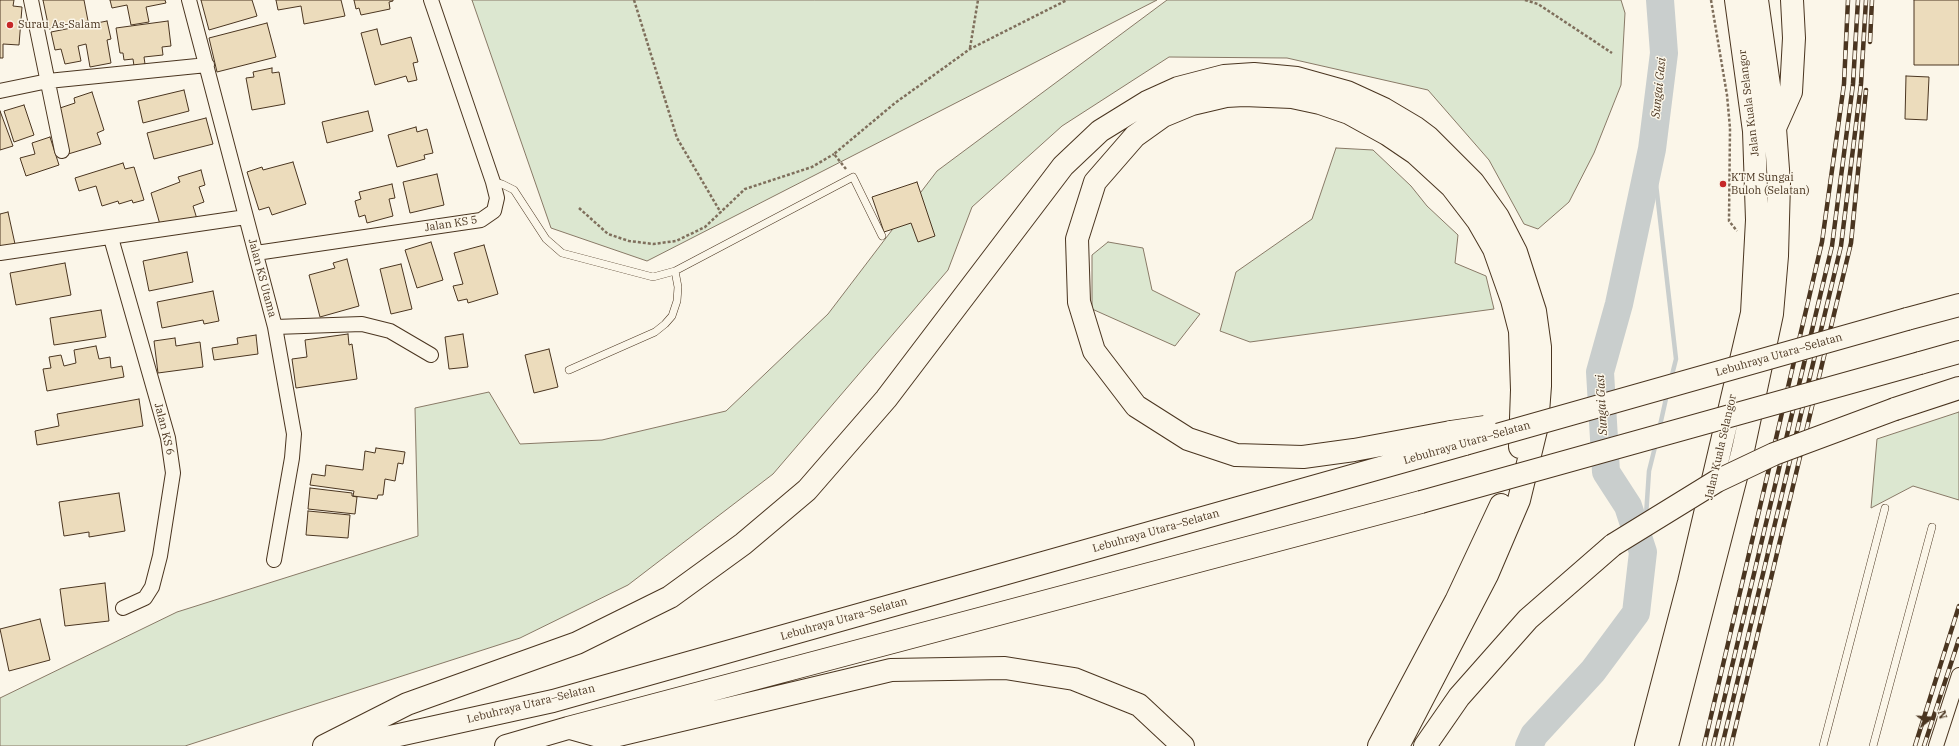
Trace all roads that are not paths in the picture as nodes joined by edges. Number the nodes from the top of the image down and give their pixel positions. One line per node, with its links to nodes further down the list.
1 (31, 0): 8 (street)
2 (189, 0): 7 (street, Jalan KS Utama)
3 (431, 0): 12 (street, Jalan KS 5)
4 (1736, 0): 39 (highway, Jalan Kuala Selangor)
5 (1757, 0): 10 (highway, Jalan Kuala Selangor)
6 (1792, 0): 10 (highway)
7 (207, 65): 8 (street); 13 (street, Jalan KS Utama)
8 (48, 81): 9 (street); 11 (street)
9 (0, 91)
10 (1775, 128): 40 (highway, Jalan Kuala Selangor)
11 (62, 151)
12 (493, 182): 16 (street, Jalan KS 5); 18 (lane)
13 (246, 217): 15 (street); 16 (street, Jalan KS Utama)
14 (882, 236): 18 (lane)
15 (111, 238): 17 (street); 29 (street, Jalan KS 6)
16 (256, 252): 20 (street, Jalan KS Utama)
17 (0, 253)
18 (675, 271): 23 (lane)
19 (1959, 305): 25 (highway, Lebuhraya Utara–Selatan, bridge)
20 (275, 327): 22 (street); 28 (street, Jalan KS Utama)
21 (1959, 352): 31 (highway, bridge)
22 (431, 355)
23 (569, 370)
24 (1959, 388): 38 (highway, bridge)
25 (1458, 438): 33 (highway, Lebuhraya Utara–Selatan); 36 (highway)
26 (1885, 508): 41 (lane)
27 (1932, 527): 42 (lane)
28 (274, 560)
29 (123, 608)
30 (1959, 675): 43 (street)
31 (568, 728): 34 (highway); 35 (highway)
32 (324, 746): 37 (highway)
33 (349, 746)
34 (506, 746)
35 (1183, 746)
36 (1379, 746)
37 (1398, 746)
38 (1425, 746)
39 (1646, 746)
40 (1667, 746)
41 (1823, 746)
42 (1873, 746)
43 (1936, 746)

